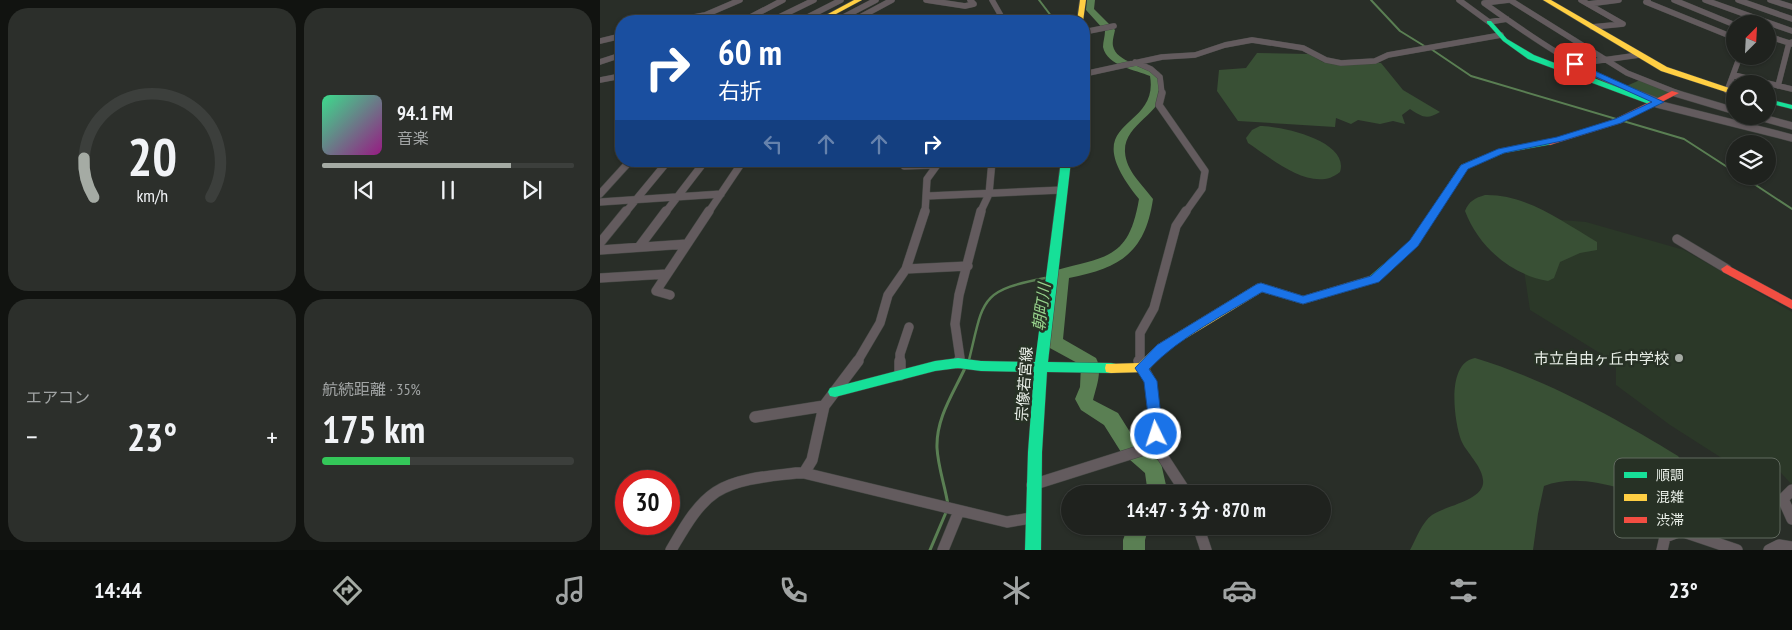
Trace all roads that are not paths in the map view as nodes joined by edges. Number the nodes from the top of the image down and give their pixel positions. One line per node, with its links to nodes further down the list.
1 (740, 0): 26 (street)
2 (783, 0): 25 (street)
3 (814, 0): 28 (street)
4 (839, 0): 21 (street); 29 (street)
5 (876, 0): 31 (street)
6 (892, 0): 32 (street)
7 (926, 0): 8 (street)
8 (970, 0)
9 (992, 0): 33 (street)
10 (1083, 0): 34 (street)
11 (1459, 0): 38 (street)
12 (1509, 0): 22 (street); 51 (street)
13 (1546, 0): 40 (street)
14 (1581, 0): 23 (street)
15 (1620, 0): 23 (street)
16 (1648, 0): 44 (street)
17 (1674, 0): 37 (street)
18 (1705, 0): 42 (street)
19 (1738, 0): 35 (street)
20 (1770, 0): 24 (street)
21 (856, 2): 30 (street)
22 (1482, 2): 36 (street)
23 (1588, 4): 40 (street)
24 (1792, 7)
25 (759, 14): 27 (street)
26 (705, 15)
27 (764, 15)
28 (784, 15)
29 (811, 15)
30 (830, 15)
31 (847, 15)
32 (864, 15)
33 (1001, 15)
34 (1081, 15)
35 (1792, 18)
36 (1507, 19): 38 (street); 54 (street)
37 (1726, 21)
38 (1490, 22): 43 (street)
39 (1114, 26): 41 (street)
40 (1592, 27): 49 (street)
41 (1090, 31)
42 (1792, 31)
43 (1501, 35): 53 (street); 64 (street)
44 (1726, 35)
45 (615, 37): 47 (street)
46 (1776, 38): 48 (street)
47 (600, 41)
48 (1791, 43): 60 (street)
49 (1639, 55): 51 (street); 62 (street)
50 (615, 57): 52 (street)
51 (1605, 60): 54 (street); 63 (street)
52 (600, 62)
53 (1136, 62): 56 (street); 101 (street)
54 (1575, 64): 64 (street)
55 (1737, 65): 57 (street)
56 (1090, 73)
57 (1734, 75)
58 (615, 77): 59 (street)
59 (600, 80)
60 (1778, 86): 61 (street)
61 (1792, 89)
62 (1726, 90)
63 (1675, 93): 64 (street); 67 (street)
64 (1658, 103): 70 (street); 101 (street)
65 (1776, 103): 66 (street)
66 (1792, 107)
67 (1726, 108)
68 (1776, 122): 69 (street)
69 (1792, 126)
70 (1792, 138)
71 (625, 167): 79 (street)
72 (663, 167): 84 (street)
73 (700, 167): 82 (street)
74 (739, 167): 80 (street)
75 (935, 167): 83 (street)
76 (991, 167): 81 (street)
77 (1065, 167): 78 (street, 宗像若宮線)
78 (1062, 190): 81 (street); 100 (street, 宗像若宮線)
79 (600, 194)
80 (721, 194): 82 (street); 88 (street)
81 (989, 194): 83 (street); 91 (street)
82 (678, 196): 84 (street); 89 (street)
83 (927, 196): 92 (street)
84 (637, 199): 85 (street); 87 (street)
85 (600, 202)
86 (1677, 239): 93 (street)
87 (600, 243)
88 (687, 244): 89 (street); 94 (street)
89 (639, 247): 90 (street)
90 (600, 250)
91 (968, 266): 92 (street); 99 (street)
92 (906, 269): 103 (street)
93 (1728, 269): 97 (street)
94 (667, 274): 95 (street); 96 (street)
95 (600, 278)
96 (670, 295)
97 (1792, 305)
98 (909, 326): 102 (street)
99 (958, 363): 100 (street); 102 (street)
100 (1041, 365): 101 (street); 108 (street, 宗像若宮線)
101 (1142, 368): 106 (street)
102 (900, 375): 103 (street)
103 (835, 392): 104 (street)
104 (824, 406): 105 (street); 107 (street)
105 (755, 417)
106 (1157, 448): 108 (street); 109 (street)
107 (804, 473): 111 (street); 117 (street)
108 (1032, 485): 112 (street, 宗像若宮線)
109 (1181, 485)
110 (1792, 490): 113 (street)
111 (959, 512): 112 (street); 118 (street)
112 (1031, 518): 119 (street, 宗像若宮線)
113 (1792, 519)
114 (1201, 535): 120 (street)
115 (1702, 538): 121 (street)
116 (1792, 547): 122 (street)
117 (671, 550)
118 (943, 550)
119 (1033, 550)
120 (1206, 550)
121 (1737, 550)
122 (1769, 550)

